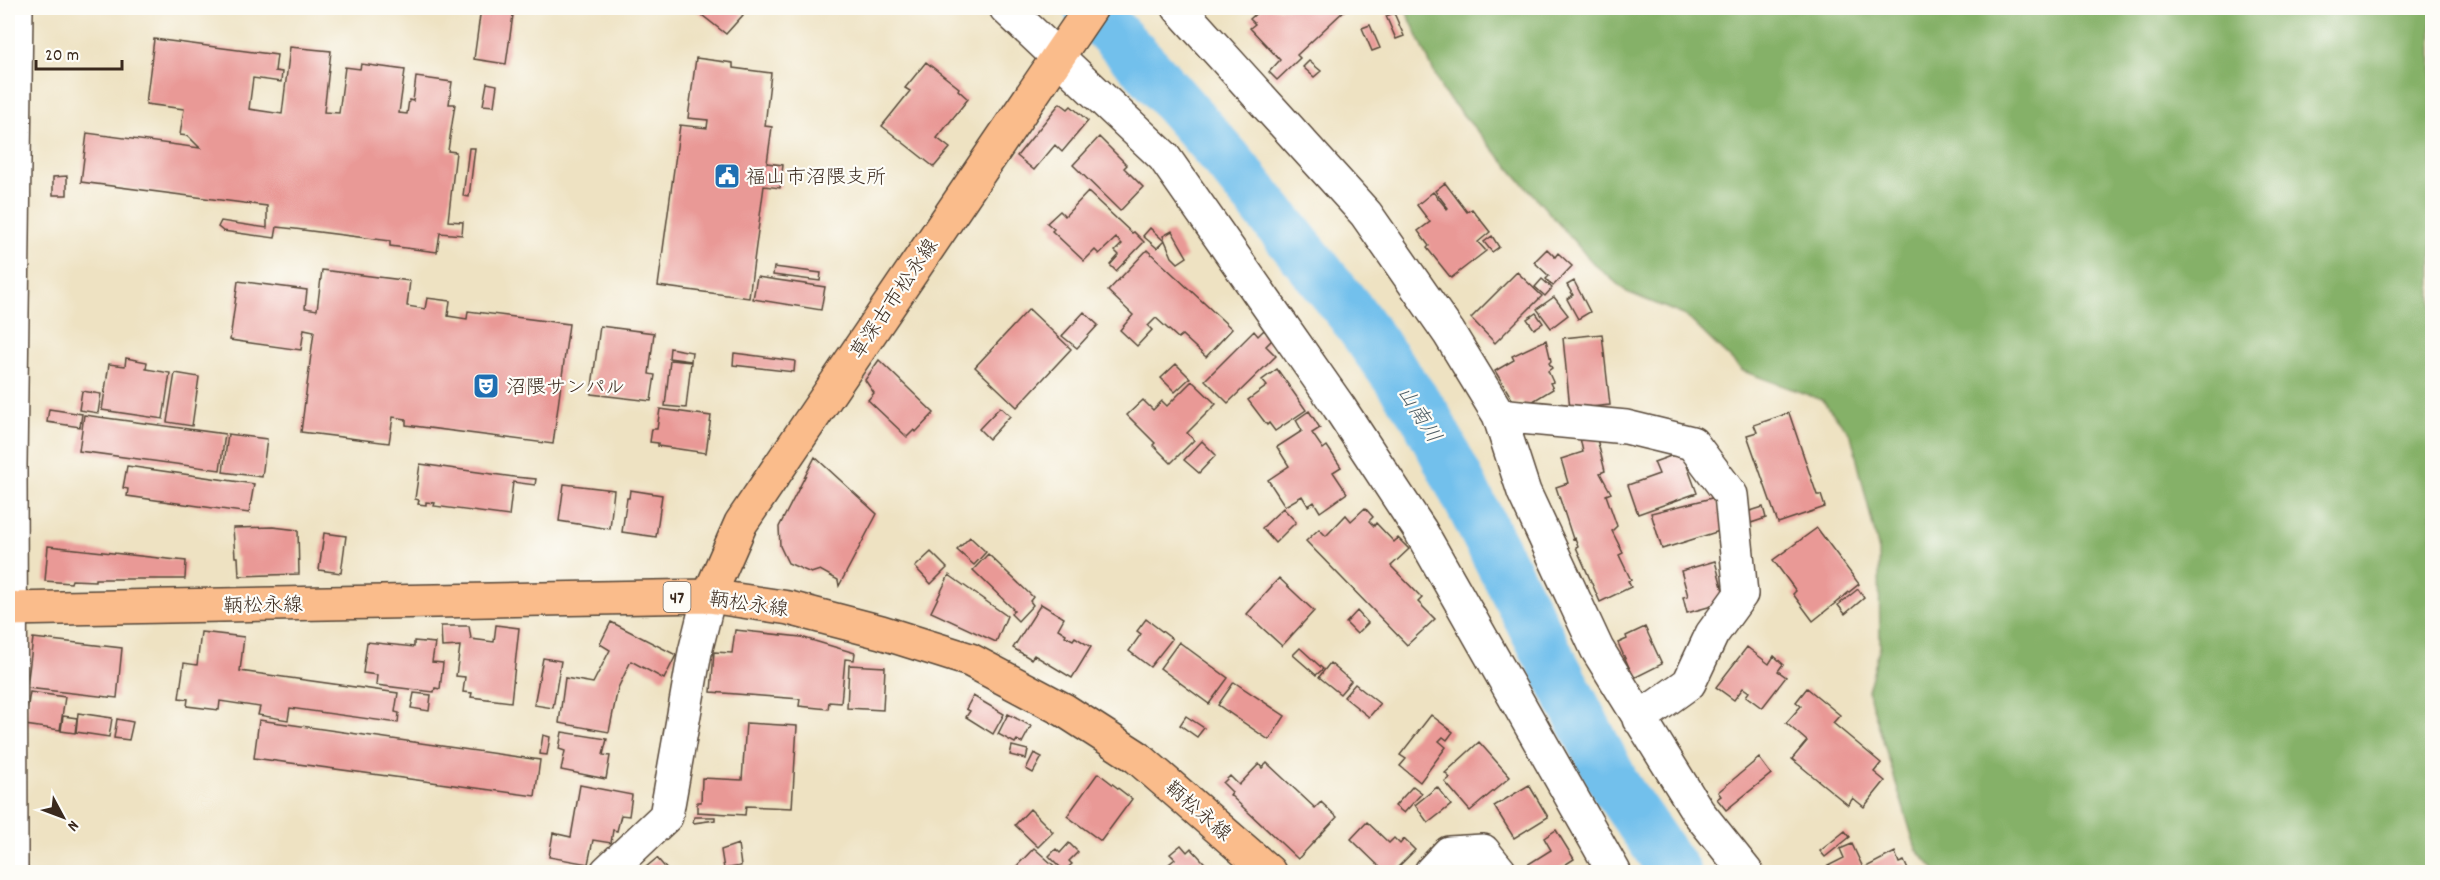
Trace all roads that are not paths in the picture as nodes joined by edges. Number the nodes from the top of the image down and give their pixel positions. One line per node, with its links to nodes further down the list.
1 (16, 8): 7 (street)
2 (1006, 8): 5 (street)
3 (1091, 8): 5 (main road, 草深古市松永線)
4 (1179, 8): 6 (street)
5 (1064, 46): 8 (main road, 草深古市松永線); 16 (street)
6 (1499, 415): 10 (street); 10 (street)
7 (9, 465): 9 (street)
8 (709, 596): 9 (main road, 鞆松永線 / 47); 12 (street); 13 (main road, 鞆松永線 / 47)
9 (9, 609): 11 (street)
10 (1639, 719): 17 (street)
11 (10, 862)
12 (607, 873)
13 (1269, 873)
14 (1431, 873): 15 (street)
15 (1500, 873)
16 (1614, 873)
17 (1746, 873)

